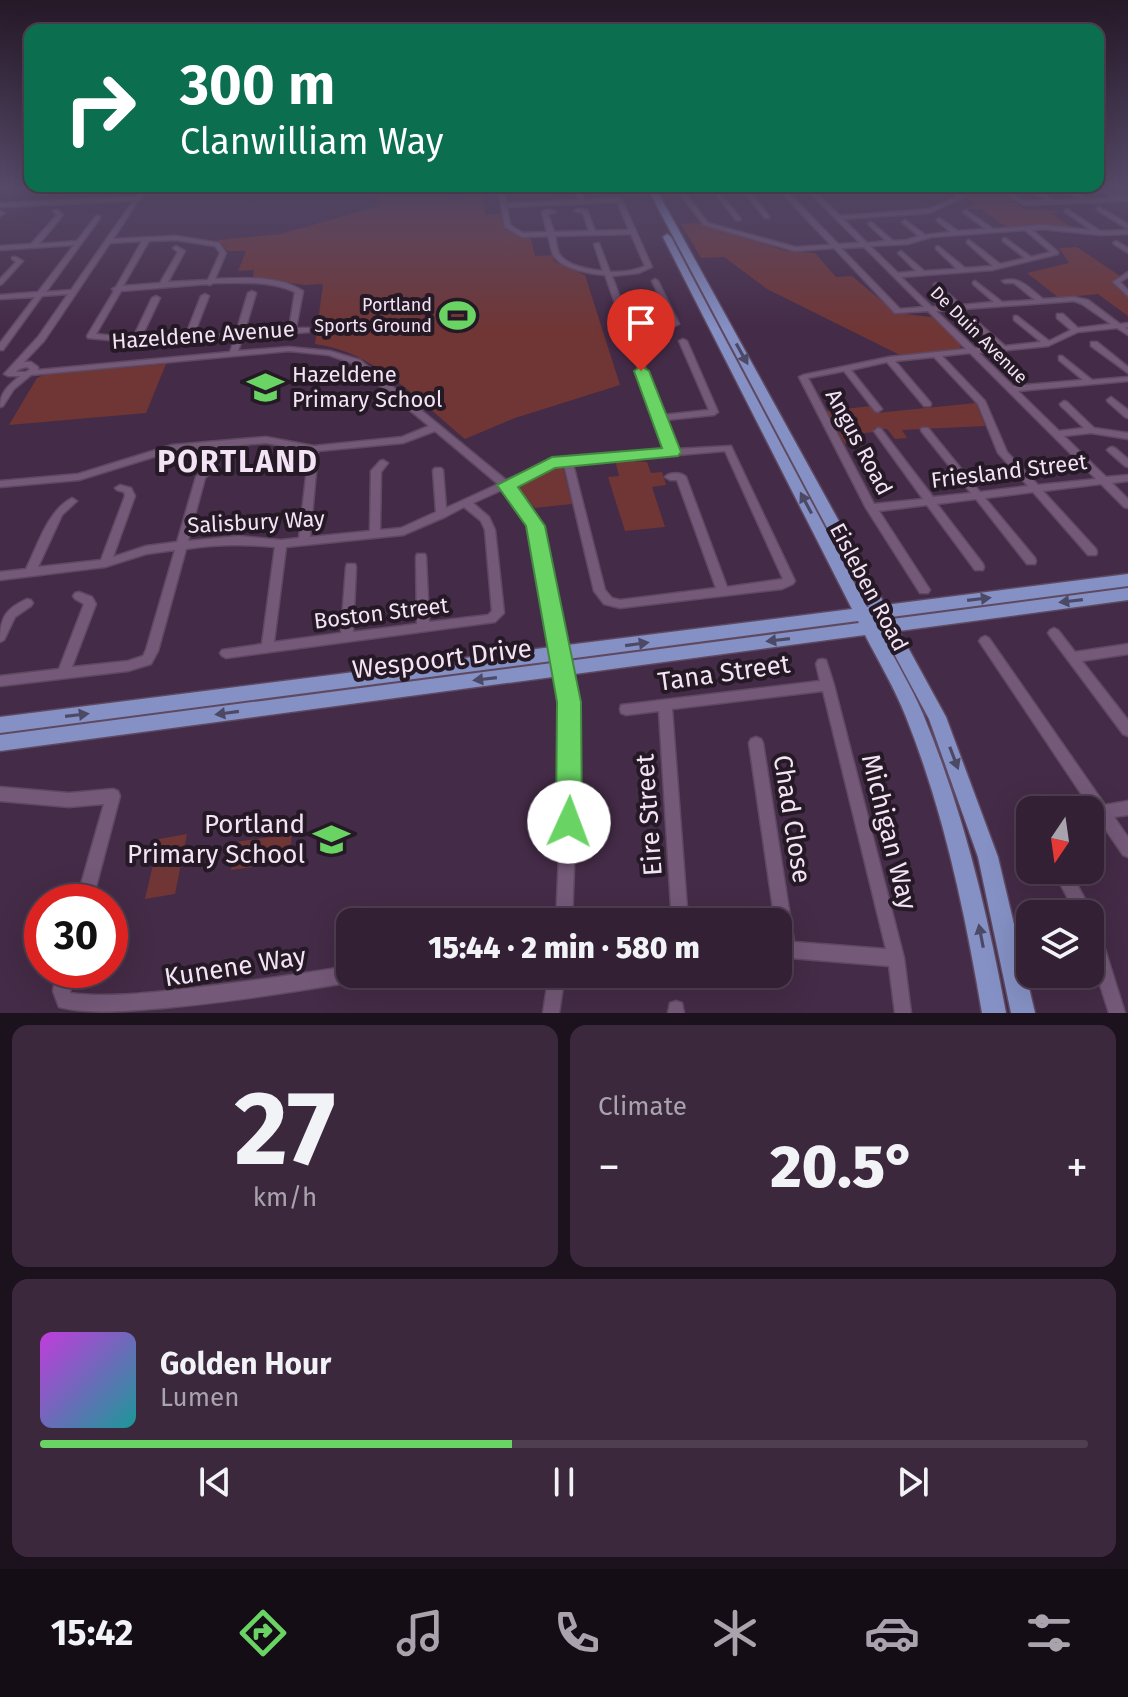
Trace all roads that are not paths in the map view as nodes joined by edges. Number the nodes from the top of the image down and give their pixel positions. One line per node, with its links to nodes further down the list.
1 (43, 234): 26 (street)
2 (84, 234): 21 (street)
3 (113, 234): 19 (street)
4 (521, 234): 15 (street)
5 (587, 234): 15 (street)
6 (635, 234): 37 (street)
7 (659, 234): 147 (main road, Eisleben Road, one-way to 7)
8 (676, 234): 147 (main road, Eisleben Road, one-way to 147)
9 (737, 234): 27 (street)
10 (823, 234): 27 (street)
11 (854, 234): 25 (street, De Duin Avenue)
12 (882, 234): 22 (street)
13 (943, 234): 16 (street)
14 (1034, 234): 34 (street)
15 (552, 236): 37 (street)
16 (923, 236): 22 (street)
17 (147, 239): 19 (street); 44 (street); 48 (street)
18 (1005, 240): 34 (street)
19 (108, 241): 49 (street)
20 (969, 242): 35 (street)
21 (77, 243): 26 (street); 51 (street)
22 (891, 243): 25 (street)
23 (1116, 243): 31 (street)
24 (597, 244): 37 (street)
25 (865, 245): 27 (street); 40 (street, De Duin Avenue)
26 (33, 246): 28 (street)
27 (835, 247): 59 (street)
28 (0, 248)
29 (176, 248): 47 (street)
30 (938, 248): 36 (street)
31 (1128, 251)
32 (901, 253): 38 (street)
33 (14, 258): 43 (street)
34 (1031, 260): 35 (street)
35 (999, 267): 36 (street)
36 (964, 271): 38 (street)
37 (606, 272): 65 (street)
38 (923, 274): 40 (street)
39 (1128, 274): 52 (street)
40 (896, 275): 59 (street, De Duin Avenue)
41 (655, 281): 65 (street)
42 (1005, 281): 56 (street)
43 (0, 283)
44 (210, 283): 47 (street); 67 (street)
45 (975, 283): 57 (street)
46 (936, 285): 58 (street)
47 (162, 286): 48 (street)
48 (115, 289): 72 (street)
49 (71, 292): 51 (street); 70 (street)
50 (252, 293): 69 (street)
51 (37, 294): 54 (street); 76 (street)
52 (1128, 294)
53 (205, 296): 71 (street)
54 (0, 297)
55 (156, 298): 72 (street)
56 (1042, 302): 57 (street); 63 (street)
57 (1002, 305): 58 (street)
58 (960, 308): 59 (street)
59 (931, 311): 78 (street, De Duin Avenue)
60 (1060, 316): 66 (street)
61 (1017, 318): 74 (street)
62 (975, 322): 77 (street)
63 (1123, 326): 66 (street); 68 (street)
64 (306, 330): 67 (street)
65 (627, 330): 99 (street)
66 (1076, 330): 74 (street)
67 (292, 331): 69 (street)
68 (1128, 333)
69 (240, 335): 71 (street); 80 (street)
70 (41, 339): 85 (street); 88 (street)
71 (188, 339): 72 (street)
72 (136, 340)
73 (683, 341): 99 (street)
74 (1048, 344): 77 (street, Angus Road)
75 (1094, 344): 87 (street)
76 (0, 348)
77 (1004, 349): 78 (street, Angus Road)
78 (973, 351): 82 (street, Angus Road); 92 (street, De Duin Avenue)
79 (10, 353): 81 (street)
80 (234, 353): 85 (street, Hazeldene Avenue); 100 (street, Hazeldene Avenue)
81 (0, 354)
82 (937, 355): 84 (street, Angus Road); 120 (street)
83 (1062, 358): 90 (street)
84 (889, 359): 86 (street, Angus Road); 95 (street)
85 (31, 369): 88 (street, Hazeldene Avenue); 91 (street)
86 (847, 370): 97 (street); 127 (street, Angus Road)
87 (1128, 371)
88 (8, 372): 91 (street)
89 (1128, 379): 90 (street)
90 (1090, 382): 92 (street)
91 (11, 387): 94 (street)
92 (1011, 389): 104 (street, De Duin Avenue)
93 (1111, 400): 98 (street)
94 (0, 404)
95 (927, 404)
96 (1064, 404): 102 (street)
97 (878, 409)
98 (1128, 415)
99 (659, 418): 108 (street)
100 (436, 427): 106 (street); 118 (street, Hazeldene Avenue)
101 (925, 430): 122 (street)
102 (1091, 430): 104 (street); 105 (street)
103 (878, 431): 123 (street)
104 (1056, 434): 116 (street, De Duin Avenue)
105 (1128, 436)
106 (314, 449): 117 (street); 130 (street)
107 (1112, 450): 111 (street)
108 (672, 452): 109 (street, Salisbury Way); 143 (street, Salisbury Way)
109 (568, 461): 118 (street, Salisbury Way); 143 (street)
110 (383, 463): 129 (street)
111 (1128, 464)
112 (213, 465): 132 (street)
113 (438, 470): 128 (street)
114 (670, 477): 143 (street)
115 (1128, 478): 116 (street, Friesland Street)
116 (1103, 480): 120 (street, Friesland Street); 126 (street, De Duin Avenue)
117 (3, 484): 121 (street)
118 (506, 485): 125 (street, Salisbury Way); 157 (street, Hazeldene Avenue)
119 (120, 488): 136 (street)
120 (1035, 488): 122 (street, Friesland Street); 133 (street)
121 (0, 494)
122 (978, 495): 123 (street, Friesland Street); 135 (street)
123 (930, 500): 127 (street, Friesland Street); 138 (street)
124 (72, 501): 139 (street)
125 (466, 503): 128 (street, Salisbury Way); 148 (street, Boston Street)
126 (1128, 505)
127 (871, 508): 142 (street, Angus Road)
128 (441, 515): 129 (street, Salisbury Way)
129 (375, 534): 130 (street, Salisbury Way)
130 (304, 542): 131 (street, Salisbury Way)
131 (281, 544): 132 (street, Salisbury Way); 153 (street)
132 (182, 545): 136 (street, Salisbury Way); 159 (street)
133 (1092, 552)
134 (421, 557): 148 (street)
135 (1031, 561)
136 (105, 563): 139 (street, Salisbury Way)
137 (351, 567): 151 (street)
138 (979, 567)
139 (30, 572): 140 (street, Salisbury Way)
140 (0, 576)
141 (1128, 580): 147 (main road, Wespoort Drive, one-way to 141)
142 (924, 590)
143 (723, 591)
144 (1128, 594): 147 (main road, Wespoort Drive, one-way to 147)
145 (79, 596): 159 (street)
146 (27, 603): 150 (street)
147 (877, 619): 157 (main road, Wespoort Drive); 187 (main road, Eisleben Road, one-way to 147); 188 (main road, Eisleben Road, one-way to 188)
148 (423, 628): 151 (street, Boston Street)
149 (1054, 633): 156 (street)
150 (0, 637)
151 (347, 637): 153 (street, Boston Street)
152 (985, 641): 169 (street)
153 (267, 647): 155 (street, Boston Street)
154 (1128, 649): 156 (street)
155 (226, 653)
156 (1072, 657): 165 (street)
157 (561, 662): 164 (main road, Wespoort Drive, one-way to 157); 166 (main road, Wespoort Drive, one-way to 166); 175 (street, Hazeldene Avenue)
158 (822, 664): 161 (street, Michigan Way)
159 (64, 673): 160 (street)
160 (0, 681)
161 (828, 685): 162 (street, Tana Street); 179 (street, Michigan Way)
162 (665, 705): 163 (street, Tana Street); 176 (street, Eire Street)
163 (626, 709)
164 (0, 725)
165 (1128, 730)
166 (0, 743)
167 (756, 743): 177 (street, Chad Close)
168 (0, 794): 174 (street)
169 (1085, 796)
170 (1128, 808): 171 (street)
171 (1104, 812)
172 (1104, 822): 173 (street)
173 (1128, 850)
174 (89, 884)
175 (565, 908)
176 (679, 908)
177 (778, 908)
178 (792, 950): 179 (street)
179 (896, 958): 186 (street, Michigan Way)
180 (1104, 972): 189 (street)
181 (336, 977): 184 (street, Kunene Way)
182 (62, 988): 184 (street, Kunene Way)
183 (555, 988): 185 (street)
184 (166, 1010)
185 (551, 1013)
186 (903, 1013)
187 (994, 1013)
188 (1023, 1013)
189 (1117, 1013)

